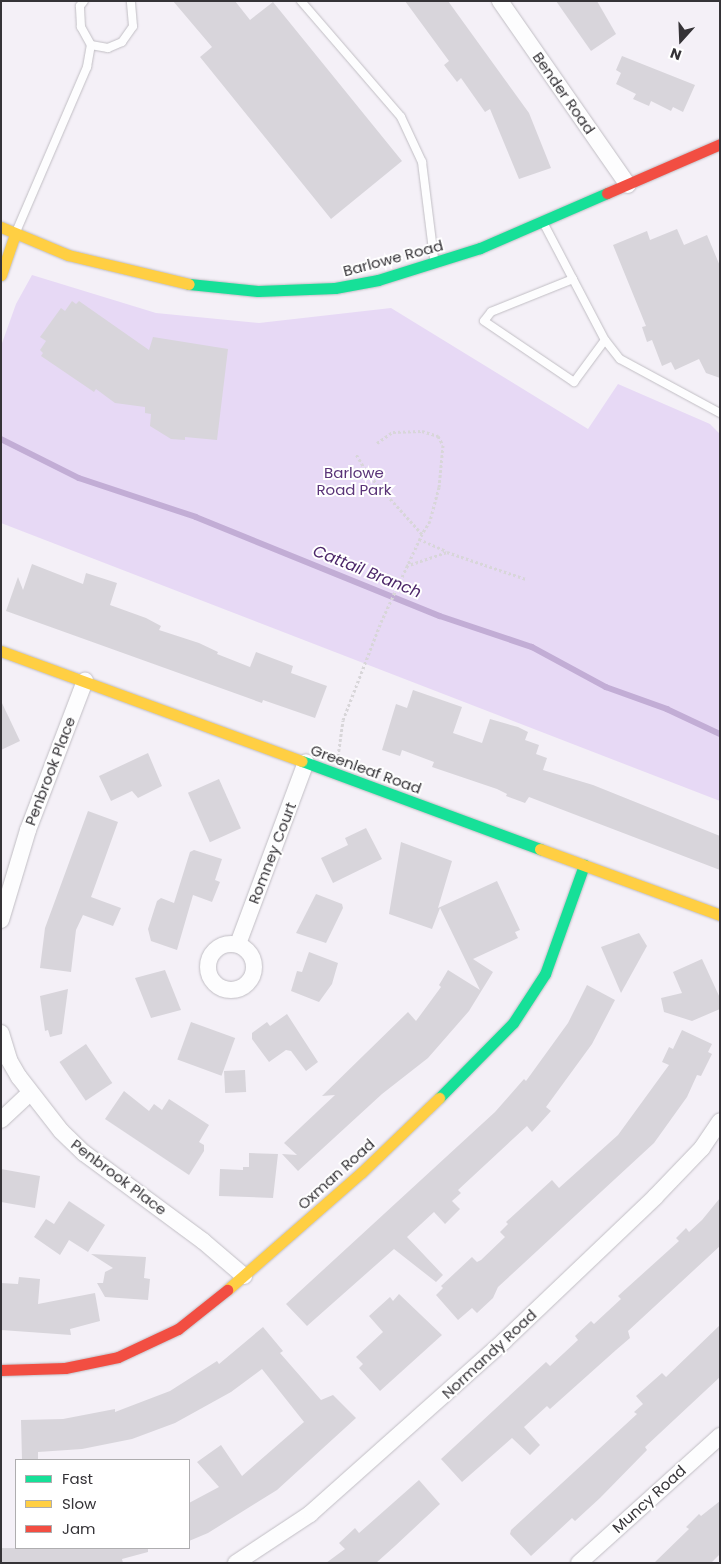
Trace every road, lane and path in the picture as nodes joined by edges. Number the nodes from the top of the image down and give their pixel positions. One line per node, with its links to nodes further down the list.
1 (84, 1): 5 (lane)
2 (131, 1): 5 (lane)
3 (301, 1): 11 (lane)
4 (500, 1): 7 (street, Bender Road)
5 (92, 44): 10 (lane)
6 (720, 144): 7 (street, Barlowe Road)
7 (628, 185): 8 (street, Barlowe Road)
8 (543, 222): 11 (street, Barlowe Road); 13 (lane)
9 (1, 227): 10 (street, Barlowe Road)
10 (15, 234): 11 (street, Barlowe Road); 12 (street)
11 (434, 264)
12 (1, 275)
13 (573, 279): 14 (lane); 14 (lane)
14 (605, 340): 15 (lane)
15 (720, 412)
16 (377, 443): 18 (path)
17 (356, 454): 18 (path)
18 (422, 534): 19 (path)
19 (419, 539): 20 (path); 21 (path)
20 (447, 552): 21 (path); 22 (path)
21 (406, 566): 26 (path)
22 (526, 579)
23 (1, 652): 24 (street, Greenleaf Road)
24 (85, 681): 25 (street, Greenleaf Road); 29 (street, Penbrook Place)
25 (306, 762): 26 (street, Greenleaf Road); 30 (street, Romney Court)
26 (336, 774): 27 (street, Greenleaf Road)
27 (584, 865): 28 (street, Greenleaf Road); 36 (street, Oxman Road)
28 (720, 915)
29 (1, 920)
30 (238, 944)
31 (1, 1033): 32 (street, Penbrook Place)
32 (5, 1062): 33 (street, Penbrook Place)
33 (30, 1092): 34 (street); 36 (street, Penbrook Place)
34 (1, 1120)
35 (720, 1121): 39 (street, Normandy Road)
36 (244, 1276): 37 (street, Oxman Road)
37 (1, 1370)
38 (720, 1436): 40 (street, Muncy Road)
39 (236, 1563)
40 (579, 1563)

